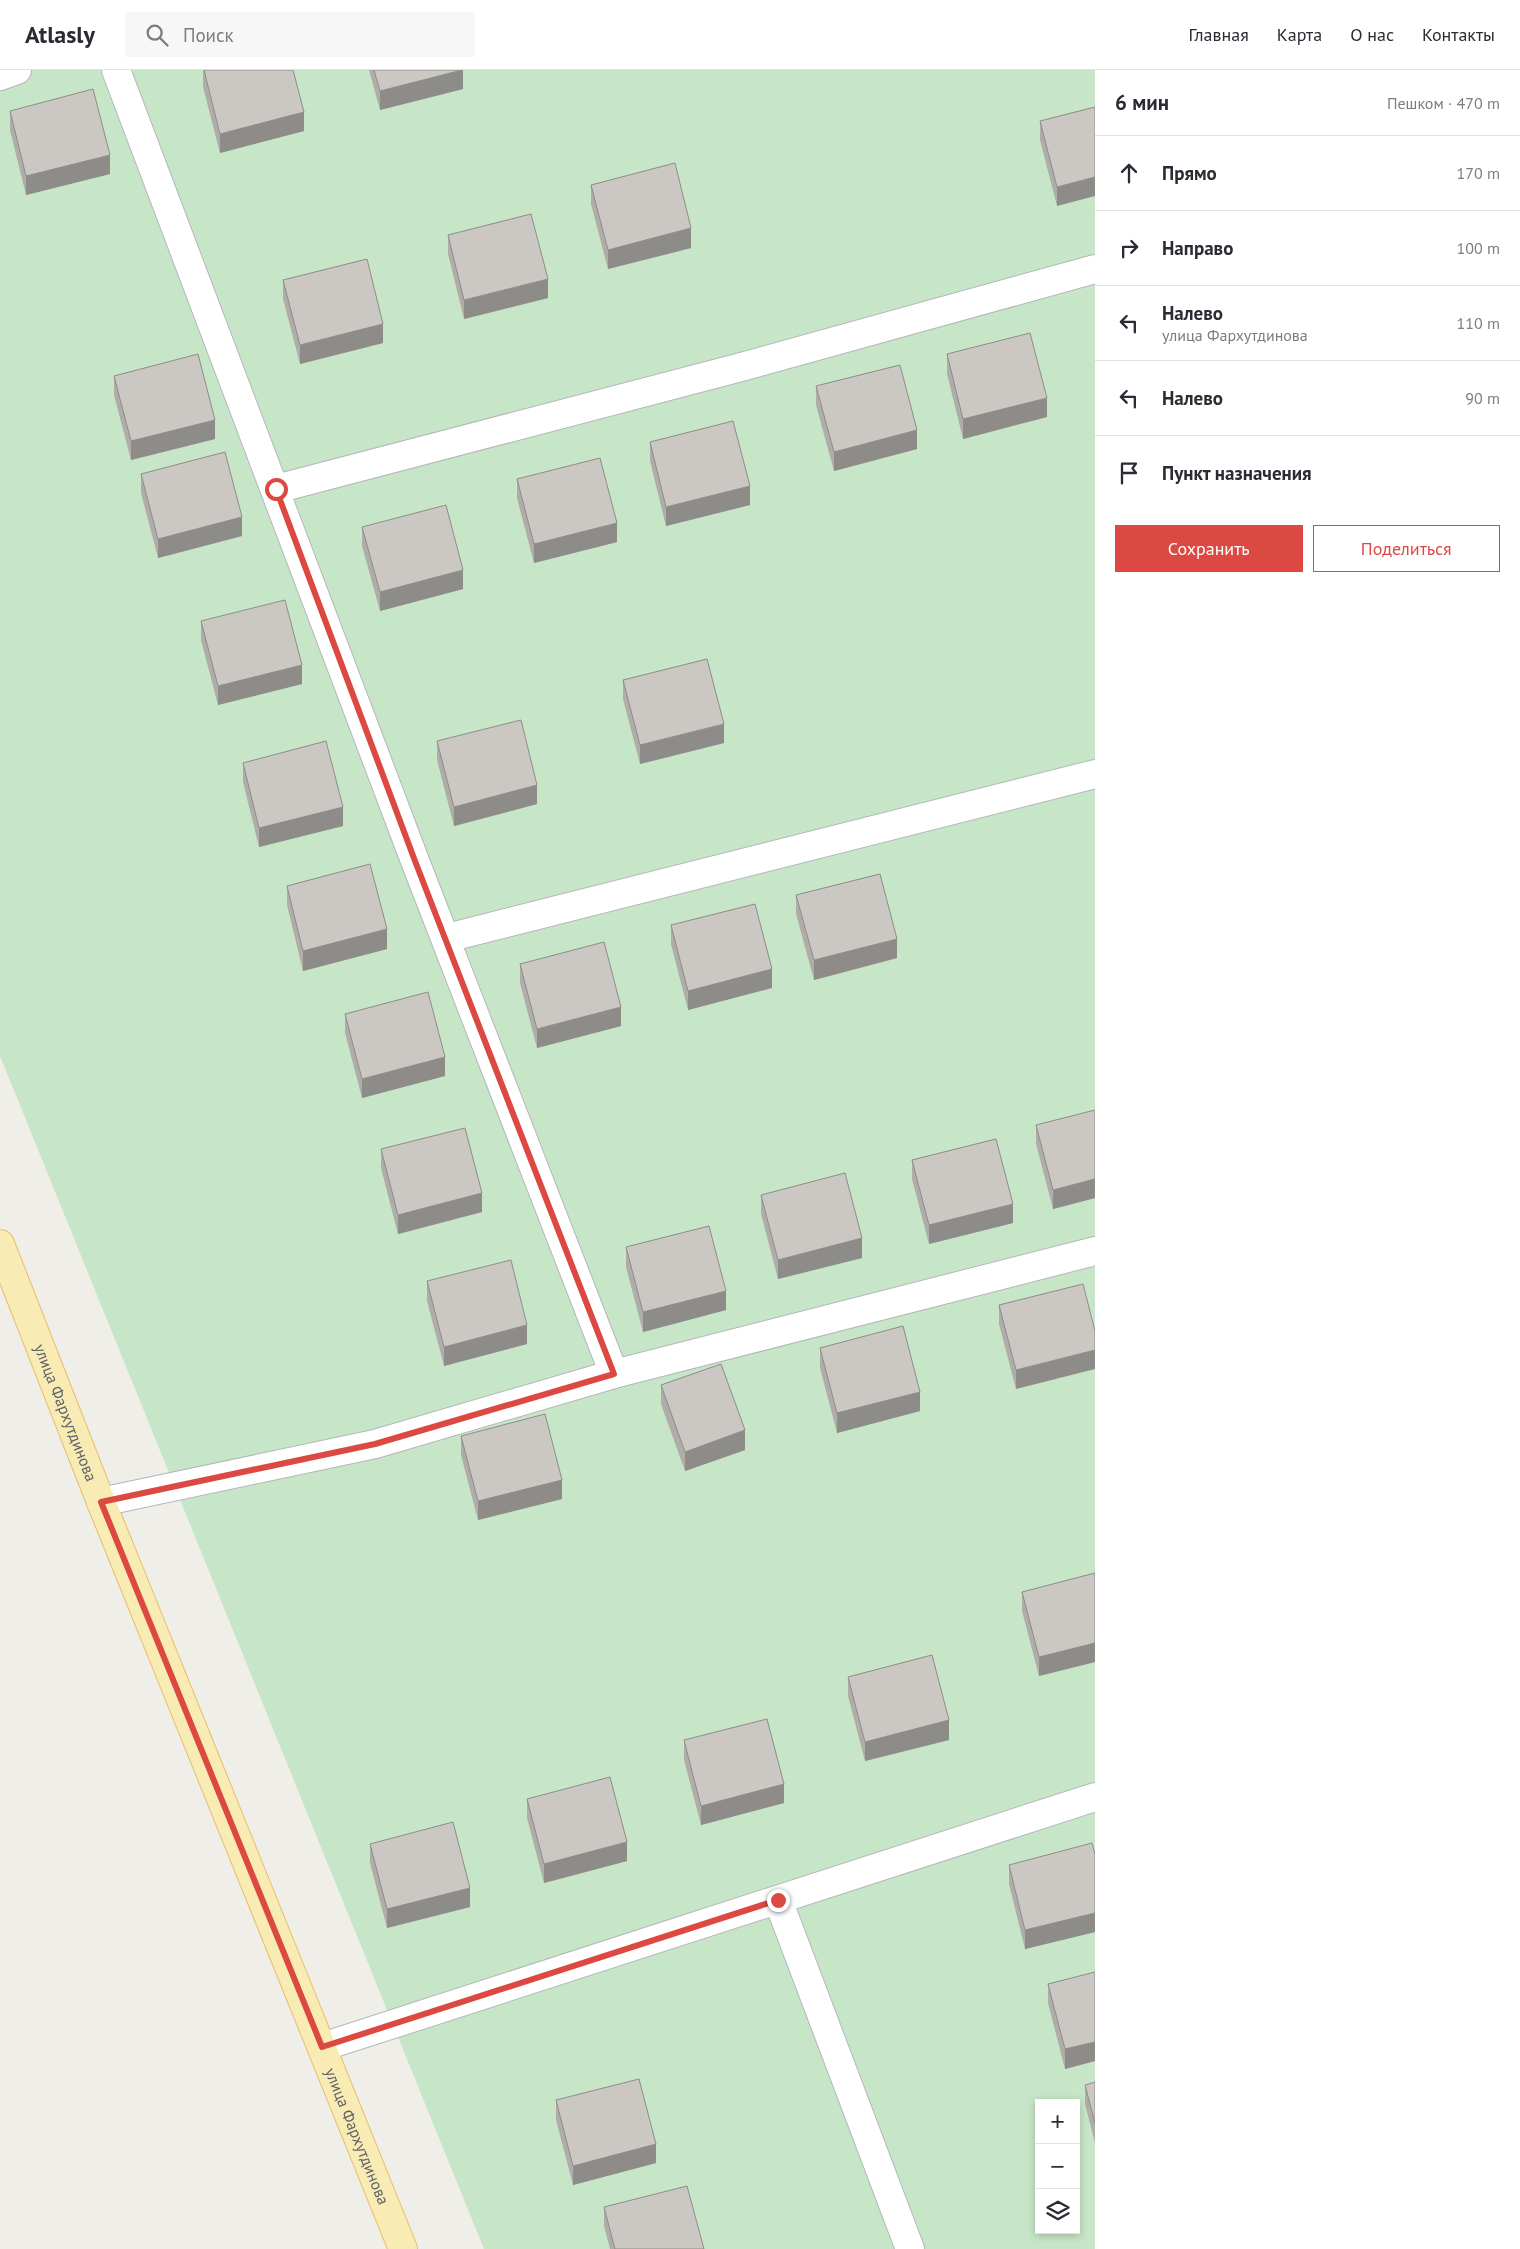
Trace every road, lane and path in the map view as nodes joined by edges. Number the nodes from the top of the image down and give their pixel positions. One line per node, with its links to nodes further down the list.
1 (17, 70): 3 (street)
2 (116, 70): 5 (street)
3 (0, 76)
4 (1095, 269): 5 (street)
5 (276, 489): 7 (street)
6 (1095, 774): 7 (street)
7 (447, 938): 10 (street)
8 (0, 1244): 11 (main road, улица Фархутдинова)
9 (1095, 1251): 10 (street)
10 (614, 1374): 11 (street)
11 (101, 1502): 14 (main road, улица Фархутдинова)
12 (1095, 1797): 13 (street)
13 (778, 1900): 14 (street); 16 (street)
14 (322, 2047): 15 (main road, улица Фархутдинова)
15 (403, 2249)
16 (910, 2249)

